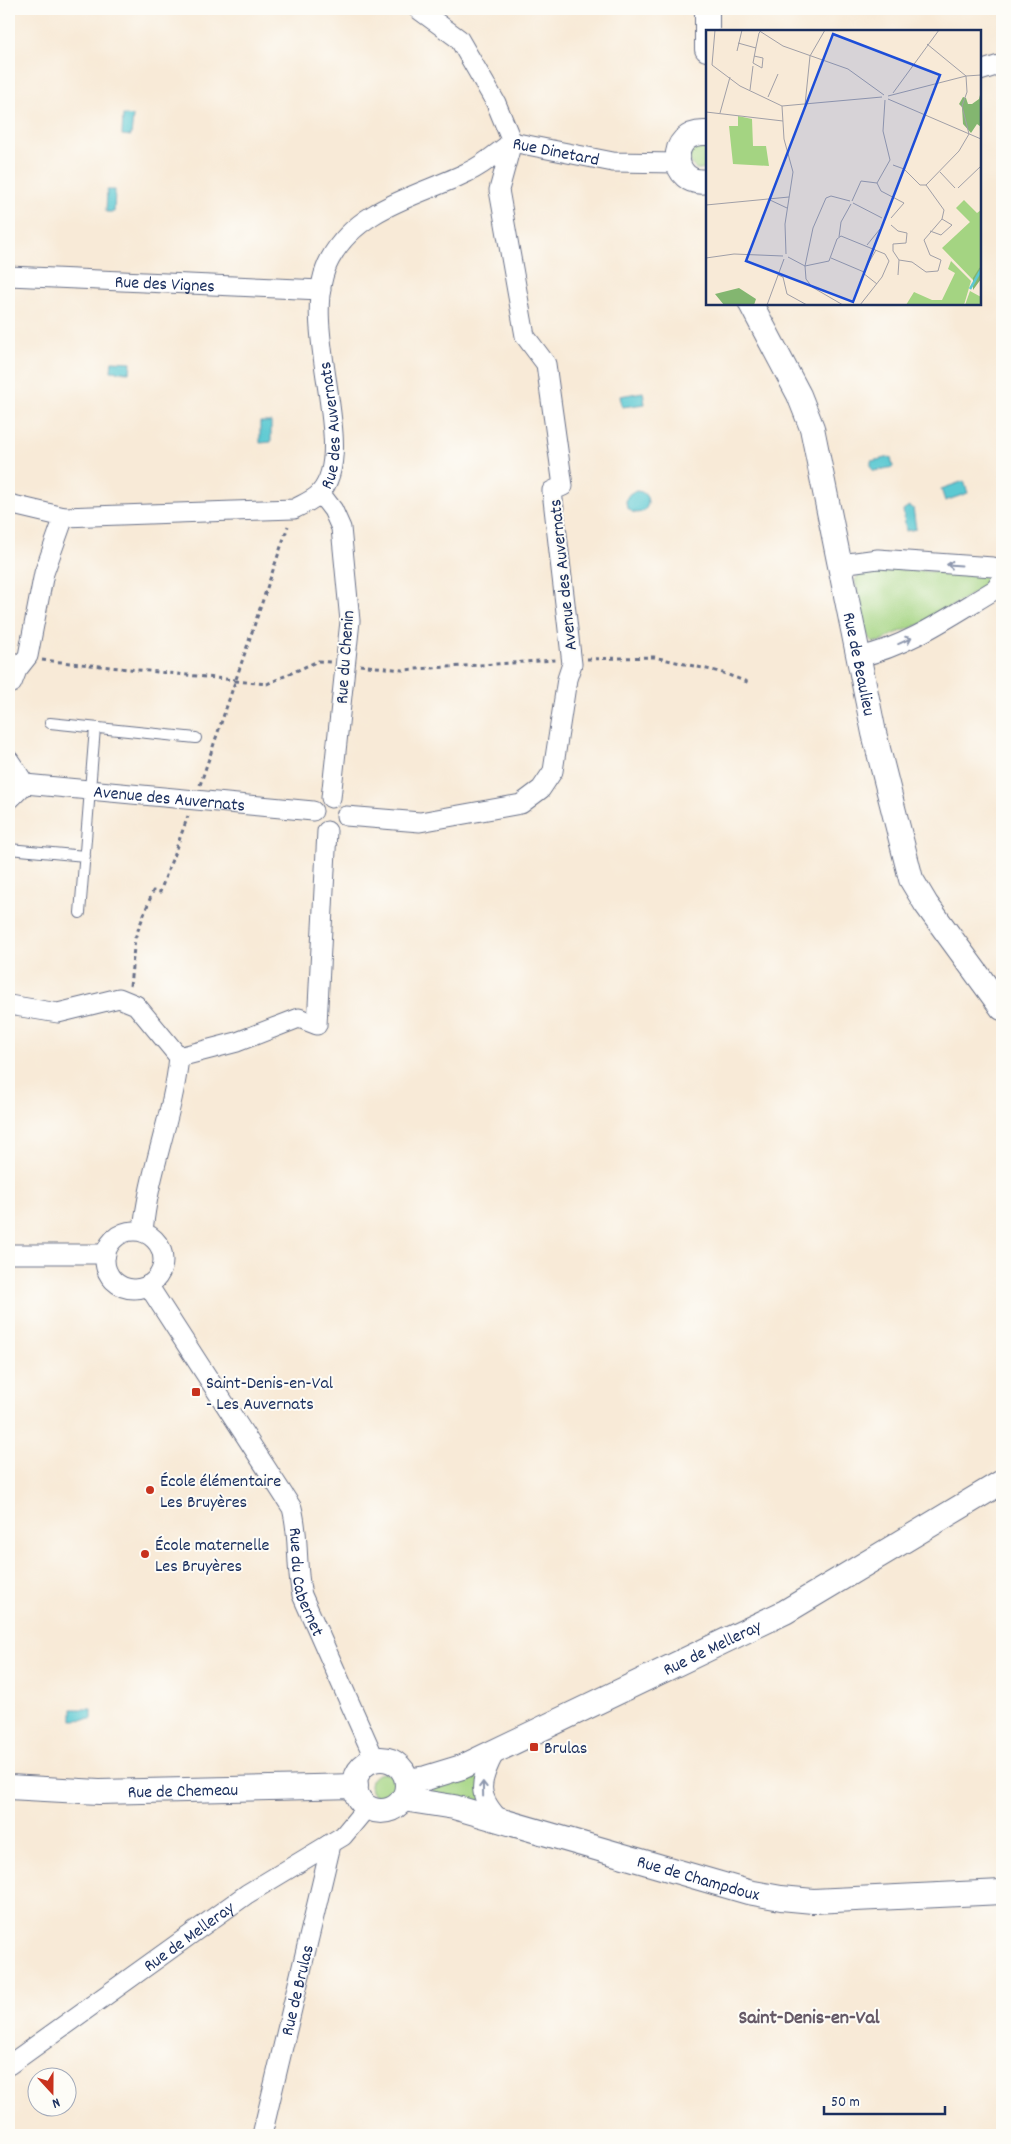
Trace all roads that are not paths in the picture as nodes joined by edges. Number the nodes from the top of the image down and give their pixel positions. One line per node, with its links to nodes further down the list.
1 (418, 9): 7 (street, Rue Dinetard)
2 (707, 9): 3 (street)
3 (707, 30)
4 (1002, 64): 5 (street)
5 (981, 71)
6 (706, 133): 8 (street)
7 (512, 142): 8 (street, Rue Dinetard); 11 (street, Rue des Auvernats); 30 (street, Avenue des Auvernats)
8 (678, 164): 9 (street)
9 (706, 186)
10 (9, 276): 11 (street, Rue des Vignes)
11 (321, 290): 13 (street, Rue des Auvernats)
12 (752, 305): 16 (street, Rue de Beaulieu)
13 (320, 493): 15 (street, Rue des Auvernats); 27 (street, Rue du Chenin)
14 (9, 504): 15 (street, Rue des Auvernats)
15 (64, 517): 20 (street)
16 (841, 564): 17 (street, one-way to 16); 19 (street, Rue de Beaulieu)
17 (1002, 570)
18 (1002, 579): 19 (street, one-way to 18)
19 (859, 657): 36 (street, Rue de Beaulieu)
20 (12, 684)
21 (50, 723): 22 (lane)
22 (95, 728): 23 (lane); 26 (lane)
23 (196, 738)
24 (9, 760): 25 (street)
25 (25, 784): 26 (street, Avenue des Auvernats); 28 (street)
26 (90, 790): 29 (street, Avenue des Auvernats); 33 (lane)
27 (332, 798): 29 (street); 30 (street)
28 (9, 800)
29 (313, 811): 31 (street)
30 (346, 816): 31 (street)
31 (327, 831): 37 (street)
32 (9, 849): 33 (lane)
33 (84, 856): 34 (lane)
34 (80, 913)
35 (9, 1005): 37 (street)
36 (1002, 1008)
37 (179, 1057): 38 (street)
38 (143, 1232): 40 (street); 41 (street)
39 (9, 1254): 40 (street)
40 (106, 1254): 41 (street)
41 (148, 1285): 44 (street, Rue du Cabernet)
42 (1002, 1482): 43 (street, Rue de Melleray)
43 (495, 1752): 47 (street, Rue de Melleray); 49 (street, one-way to 43)
44 (373, 1756): 45 (street); 47 (street)
45 (351, 1786): 46 (street, Rue de Chemeau); 48 (street)
46 (9, 1787)
47 (410, 1790): 48 (street); 49 (street, Rue de Champdoux)
48 (364, 1810): 50 (street, Rue de Melleray)
49 (501, 1821): 51 (street, Rue de Champdoux)
50 (328, 1845): 52 (street, Rue de Melleray); 53 (street, Rue de Brulas)
51 (1002, 1892)
52 (9, 2065)
53 (262, 2135)

